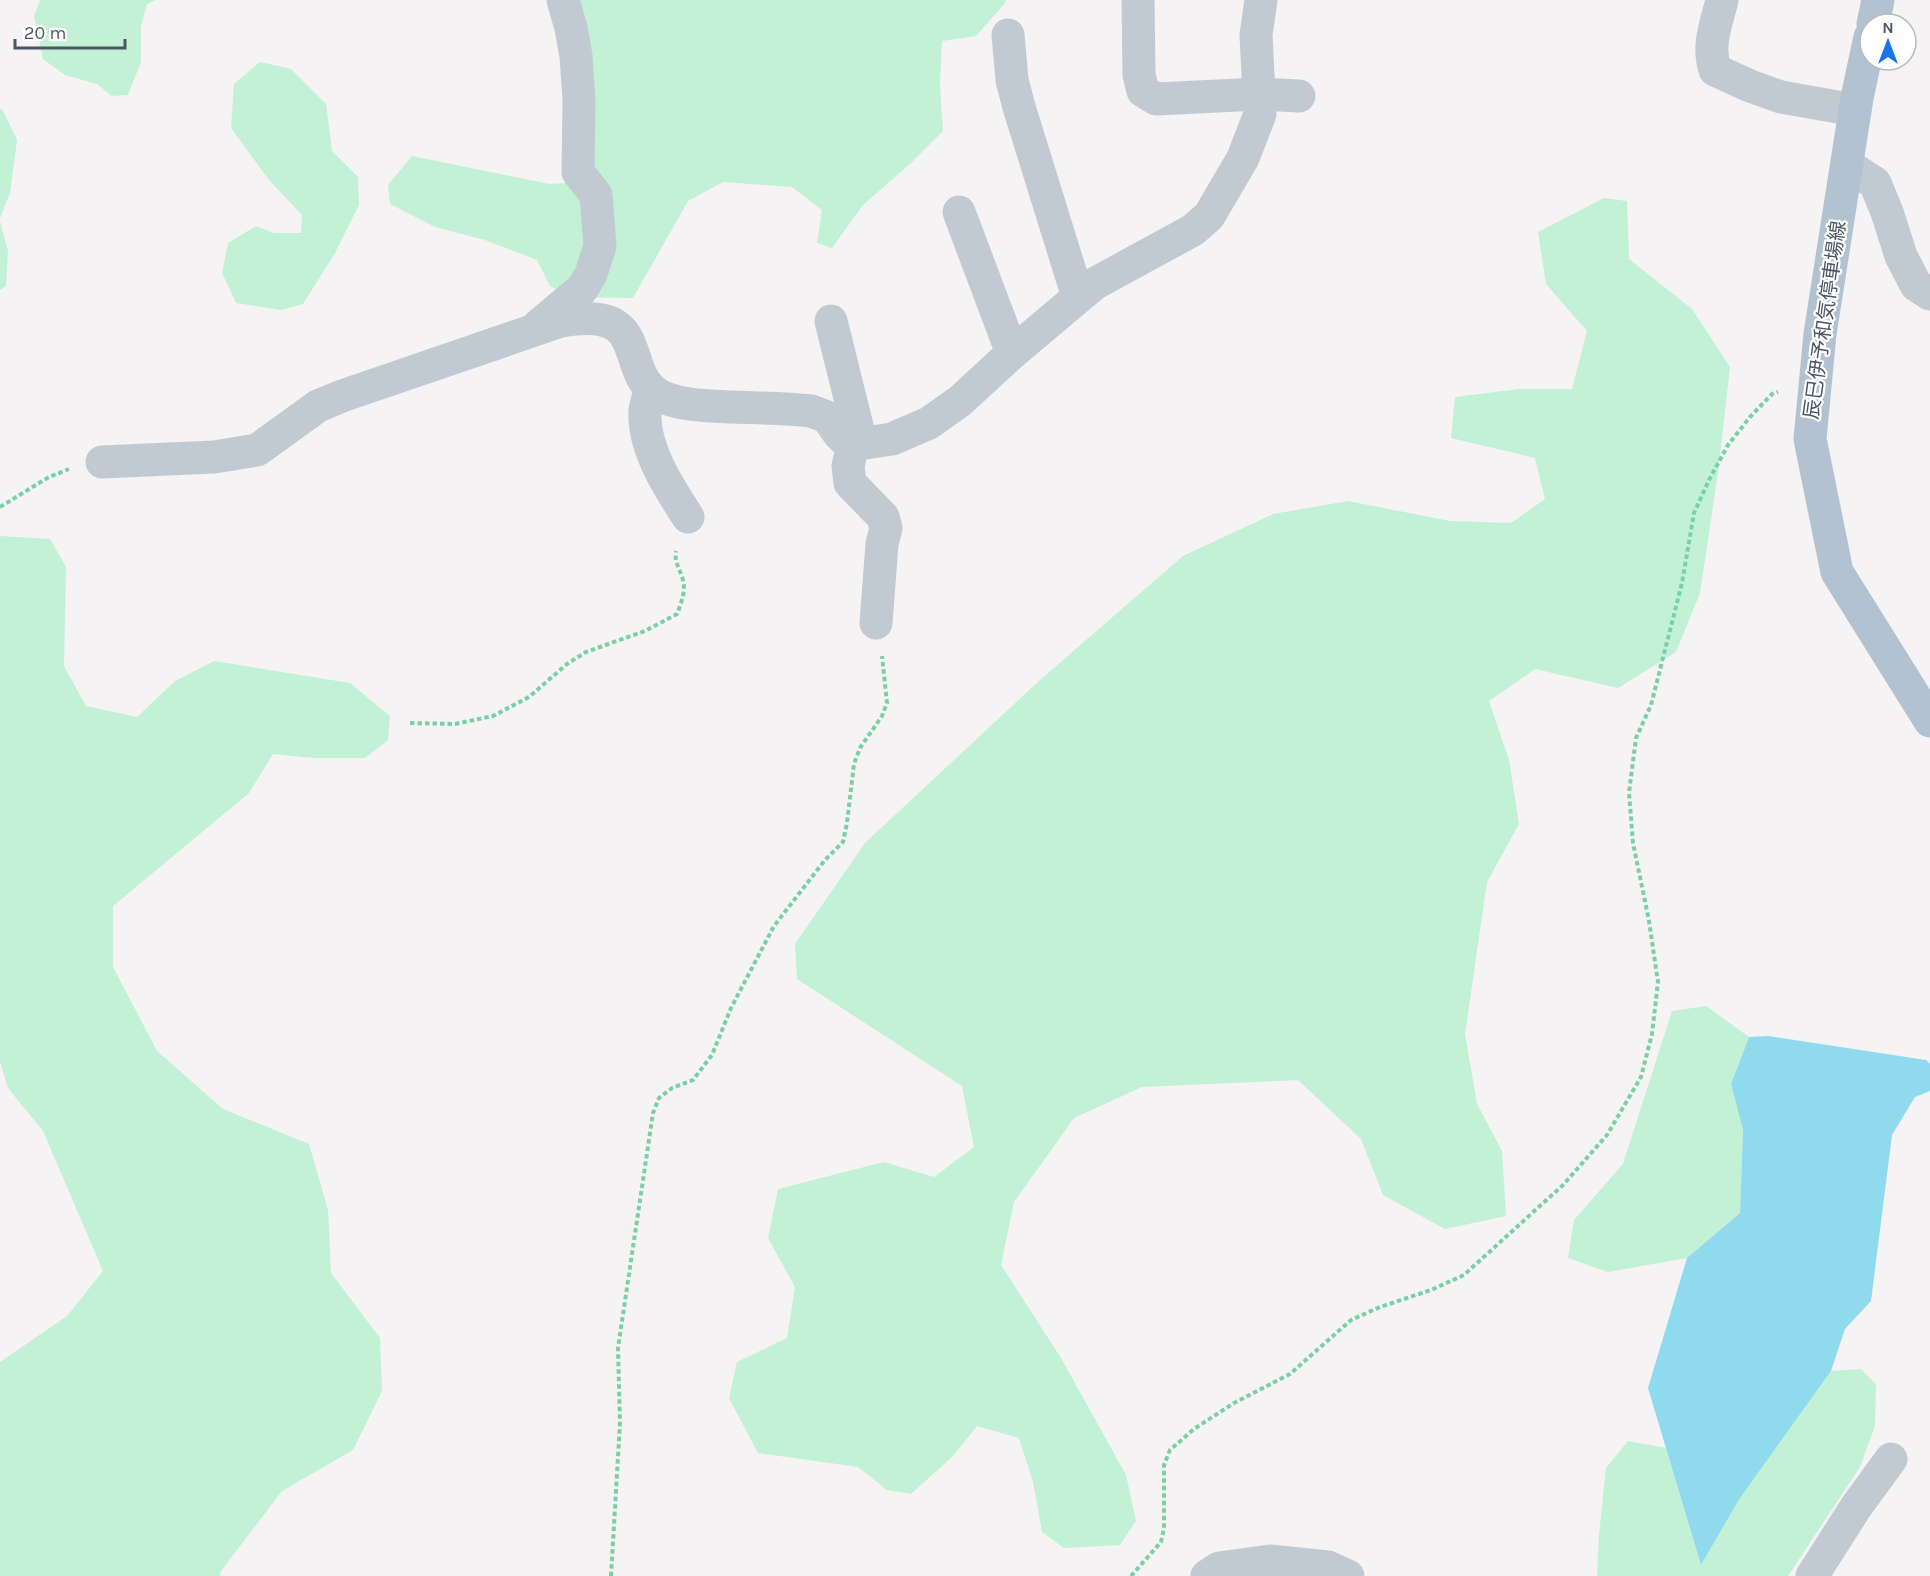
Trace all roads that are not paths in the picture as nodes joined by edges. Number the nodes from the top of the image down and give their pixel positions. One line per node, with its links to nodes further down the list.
1 (563, 0): 15 (street)
2 (1138, 0): 7 (street)
3 (1261, 0): 7 (street)
4 (1722, 0): 9 (street)
5 (1008, 35): 13 (street)
6 (1863, 72): 9 (main road, 辰巳伊予和気停車場線)
7 (1259, 94): 8 (street); 13 (street)
8 (1299, 96)
9 (1855, 110): 10 (main road, 辰巳伊予和気停車場線)
10 (1847, 165): 12 (street); 22 (main road, 辰巳伊予和気停車場線)
11 (959, 212): 16 (street)
12 (1930, 294)
13 (1078, 297): 16 (street)
14 (831, 321): 18 (street)
15 (532, 331): 17 (street); 19 (street)
16 (1012, 353): 18 (street)
17 (650, 389): 18 (street); 20 (street)
18 (851, 445): 21 (street)
19 (102, 462)
20 (688, 517)
21 (876, 623)
22 (1930, 721)
23 (1891, 1459): 26 (street)
24 (1207, 1576): 25 (street)
25 (1348, 1576)
26 (1812, 1576)

